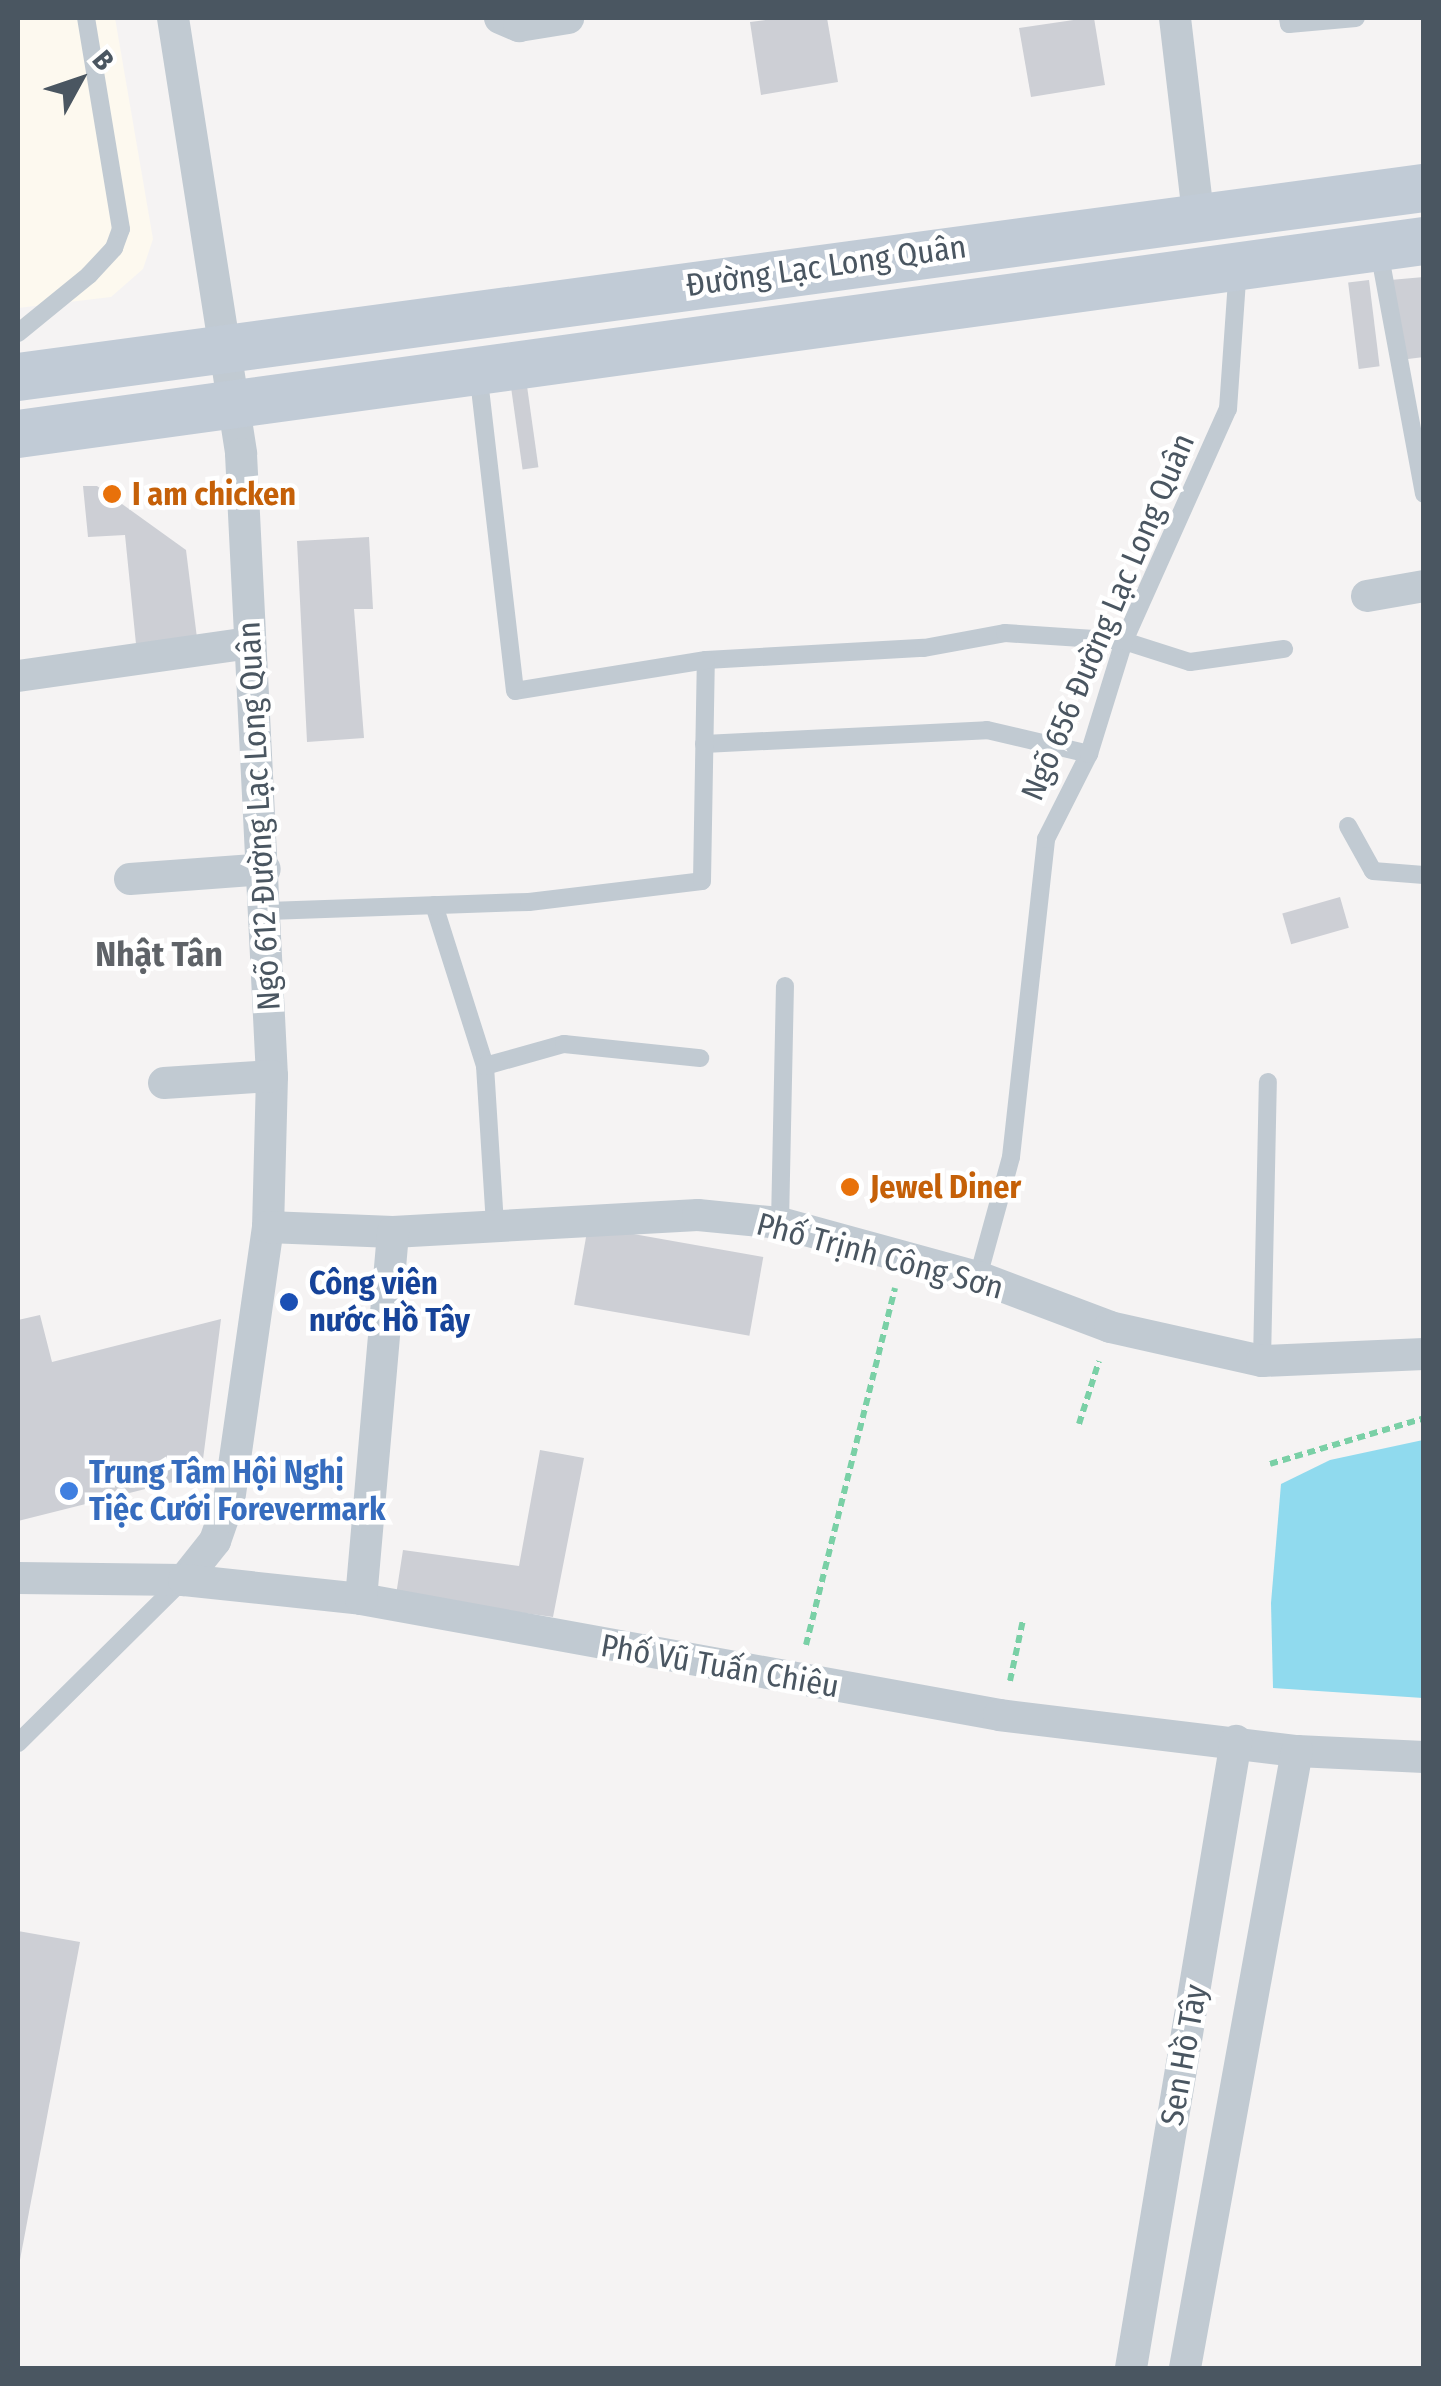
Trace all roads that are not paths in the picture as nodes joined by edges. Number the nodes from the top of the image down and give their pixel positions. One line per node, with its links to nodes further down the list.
1 (86, 18): 12 (lane)
2 (172, 18): 13 (street)
3 (500, 18): 4 (street)
4 (568, 18)
5 (1175, 18): 9 (street)
6 (1288, 18): 7 (lane)
7 (1356, 18)
8 (1424, 188): 9 (main road, Đường Lạc Long Quân)
9 (1198, 215): 13 (main road, Đường Lạc Long Quân)
10 (1401, 244): 11 (main road, Đường Lạc Long Quân); 18 (lane)
11 (1238, 262): 14 (main road, Đường Lạc Long Quân); 21 (lane, Ngõ 656 Đường Lạc Long Quân)
12 (18, 333)
13 (229, 347): 15 (main road, Đường Lạc Long Quân); 16 (street)
14 (478, 370): 16 (main road, Đường Lạc Long Quân); 24 (lane)
15 (18, 377)
16 (236, 405): 17 (main road, Đường Lạc Long Quân); 22 (street, Ngõ 612 Đường Lạc Long Quân)
17 (18, 434)
18 (1424, 494)
19 (1424, 586): 20 (street)
20 (1367, 596)
21 (1124, 642): 23 (lane); 24 (lane); 27 (lane, Ngõ 656 Đường Lạc Long Quân)
22 (248, 643): 25 (street); 29 (street, Ngõ 612 Đường Lạc Long Quân)
23 (1284, 649)
24 (706, 660): 26 (lane)
25 (18, 676)
26 (704, 744): 27 (lane); 32 (lane)
27 (1089, 754): 44 (lane, Ngõ 656 Đường Lạc Long Quân)
28 (1348, 826): 30 (lane)
29 (265, 870): 31 (street); 33 (street, Ngõ 612 Đường Lạc Long Quân)
30 (1424, 875)
31 (130, 879)
32 (434, 904): 33 (lane); 36 (lane)
33 (268, 911): 37 (street, Ngõ 612 Đường Lạc Long Quân)
34 (785, 986): 40 (lane)
35 (700, 1058): 36 (lane)
36 (485, 1066): 41 (lane)
37 (272, 1076): 39 (street); 42 (street, Ngõ 612 Đường Lạc Long Quân)
38 (1268, 1082): 46 (lane)
39 (164, 1083)
40 (780, 1223): 41 (street, Phố Trịnh Công Sơn); 44 (street, Phố Trịnh Công Sơn)
41 (496, 1224): 43 (street, Phố Trịnh Công Sơn)
42 (268, 1227): 43 (street, Phố Trịnh Công Sơn); 48 (street, Ngõ 612 Đường Lạc Long Quân)
43 (393, 1232): 49 (street)
44 (978, 1277): 46 (street, Phố Trịnh Công Sơn)
45 (1424, 1354): 46 (street, Phố Trịnh Công Sơn)
46 (1262, 1360)
47 (18, 1578): 48 (street, Phố Vũ Tuấn Chiêu)
48 (184, 1580): 49 (street, Phố Vũ Tuấn Chiêu); 51 (lane)
49 (361, 1599): 50 (street, Phố Vũ Tuấn Chiêu)
50 (1236, 1741): 52 (street, Phố Vũ Tuấn Chiêu); 54 (street, Sen Hồ Tây)
51 (18, 1744)
52 (1298, 1751): 53 (street, Phố Vũ Tuấn Chiêu); 55 (street, Sen Hồ Tây)
53 (1424, 1757)
54 (1131, 2368)
55 (1184, 2368)

